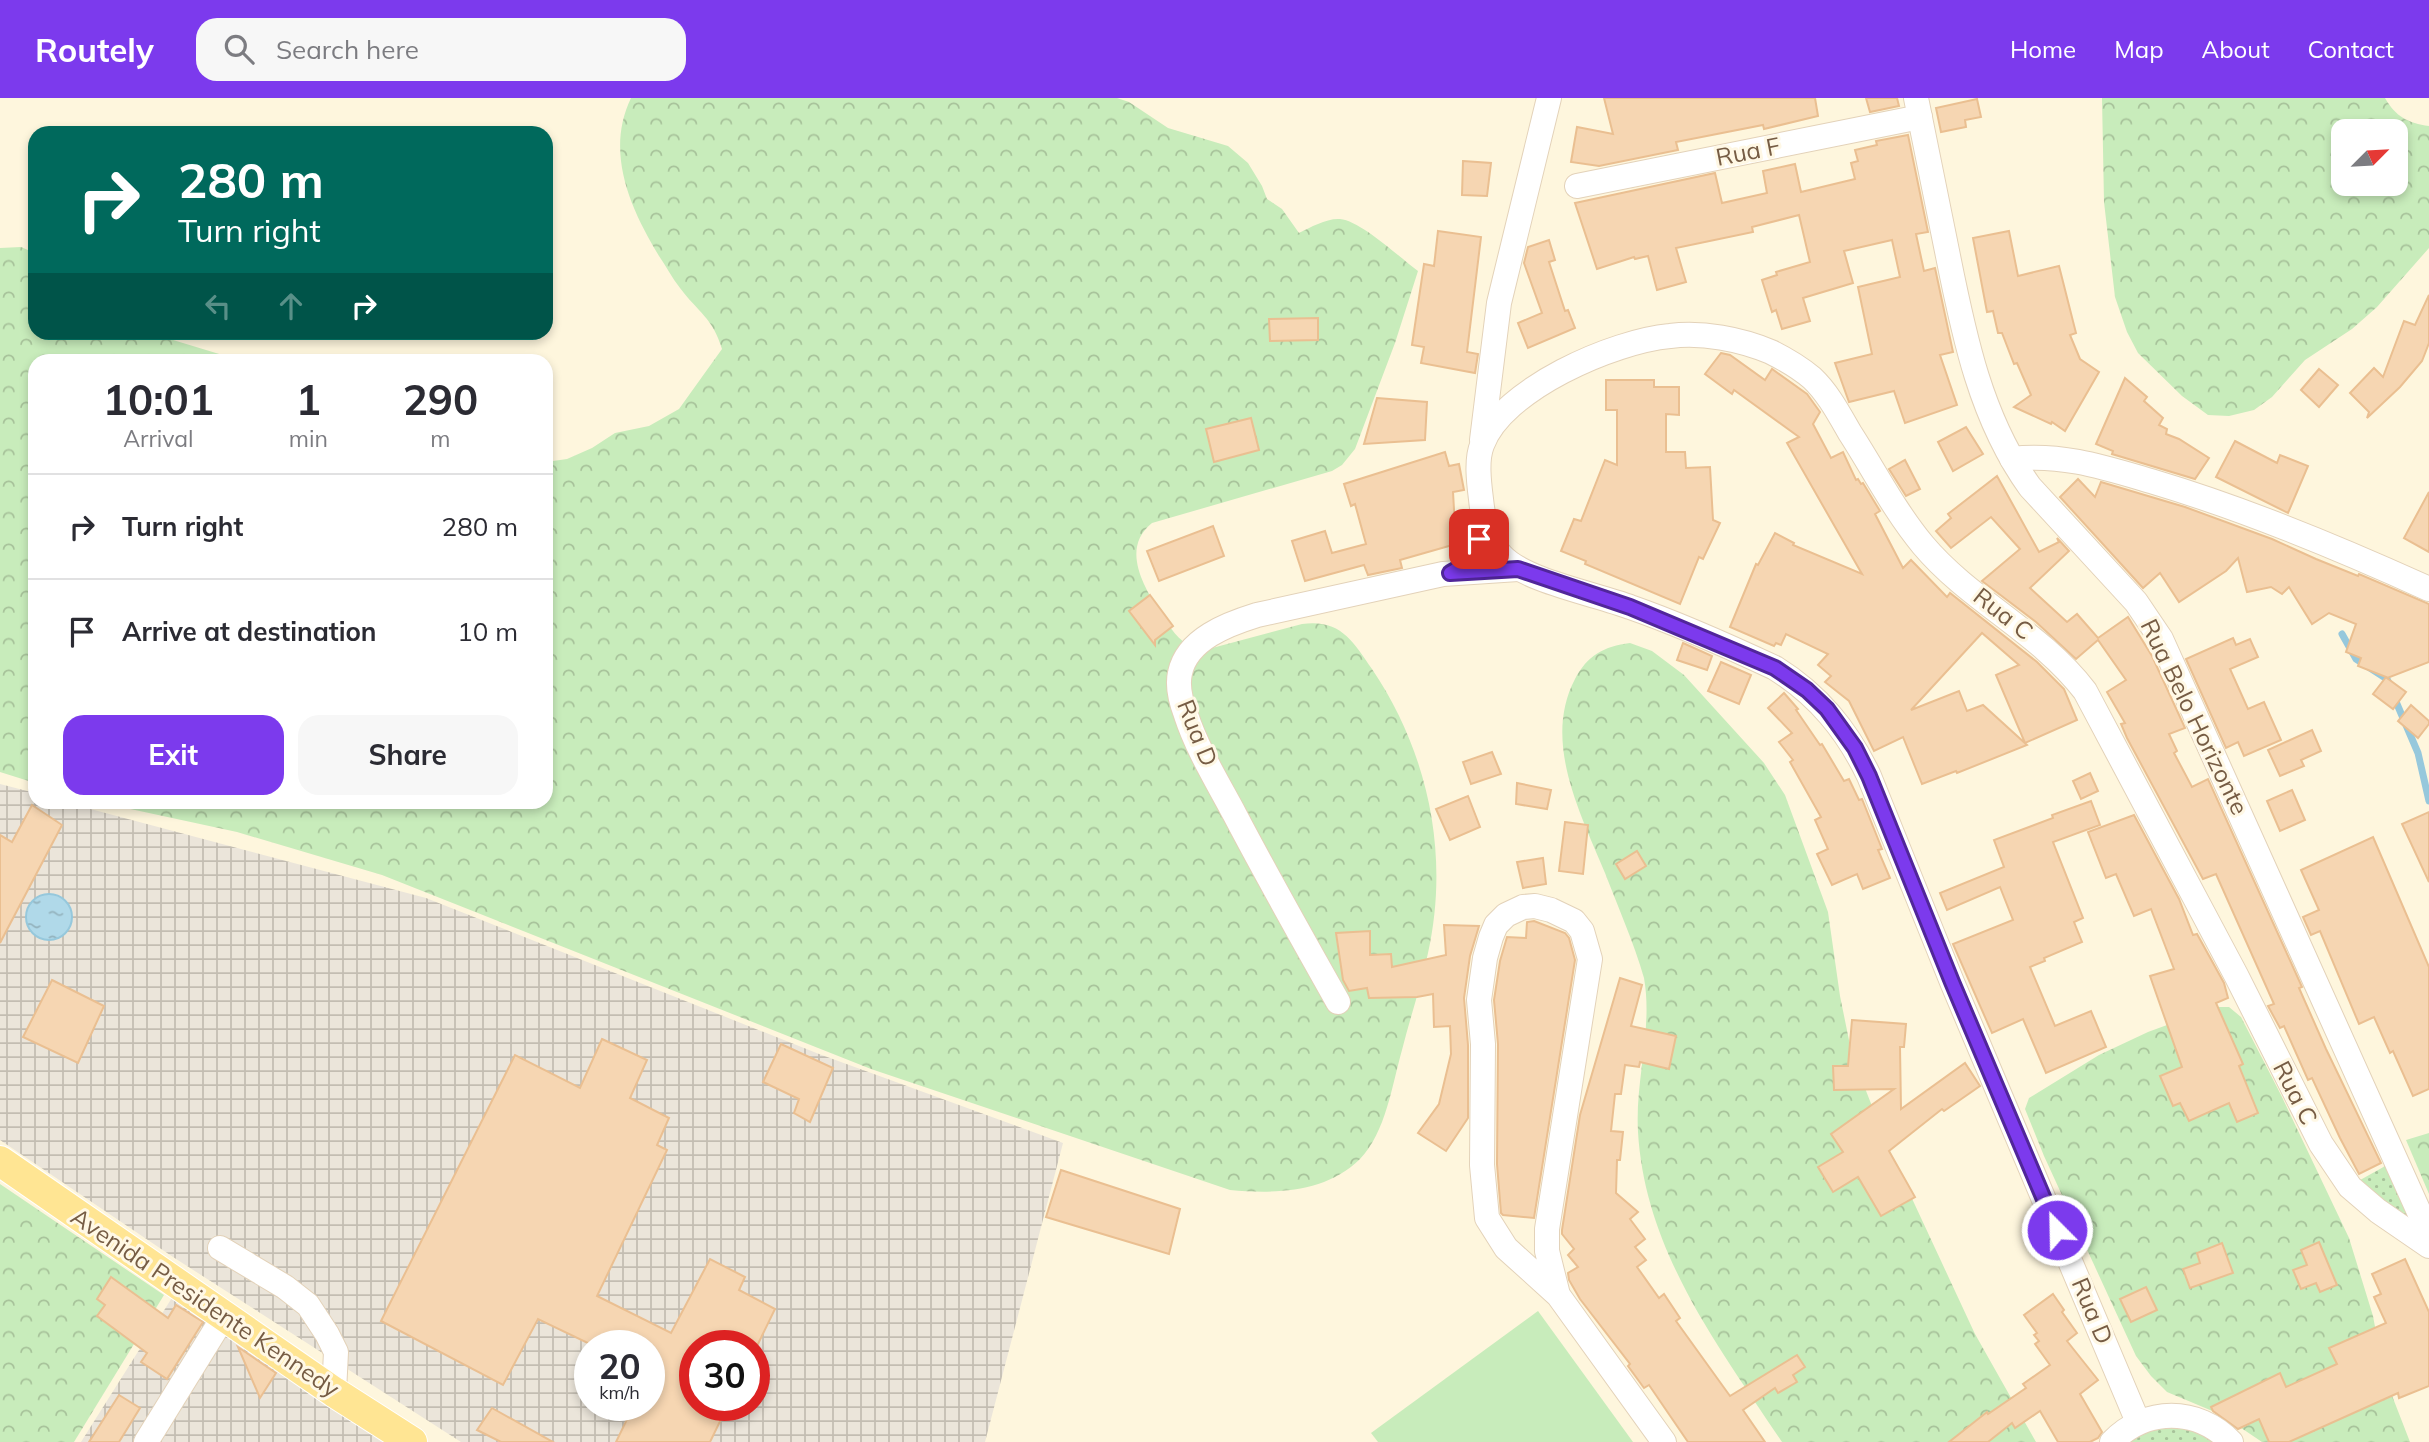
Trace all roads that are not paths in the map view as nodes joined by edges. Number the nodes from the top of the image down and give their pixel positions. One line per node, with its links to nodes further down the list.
1 (1549, 98): 4 (street)
2 (1918, 108): 3 (street, Rua F); 7 (street, Rua Belo Horizonte)
3 (1577, 186)
4 (1490, 358): 5 (street); 6 (street)
5 (1523, 396): 6 (street, Rua C); 15 (street, Rua C)
6 (1481, 447): 8 (street)
7 (2012, 459): 11 (street); 14 (street, Rua Belo Horizonte)
8 (1480, 491): 9 (street, Rua D); 10 (street)
9 (1518, 569): 10 (street, Rua D); 20 (street, Rua D)
10 (1450, 573): 12 (street, Rua D)
11 (2429, 589)
12 (1338, 1002)
13 (0, 1161): 18 (main road, Avenida Presidente Kennedy)
14 (2429, 1234)
15 (2429, 1246)
16 (220, 1248): 19 (street)
17 (1558, 1295): 17 (street); 23 (street)
18 (224, 1317): 19 (main road, Avenida Presidente Kennedy); 22 (street)
19 (334, 1392): 21 (main road, Avenida Presidente Kennedy)
20 (2138, 1422): 24 (street); 25 (street)
21 (397, 1438)
22 (146, 1442)
23 (1664, 1442)
24 (2112, 1442)
25 (2231, 1442)

